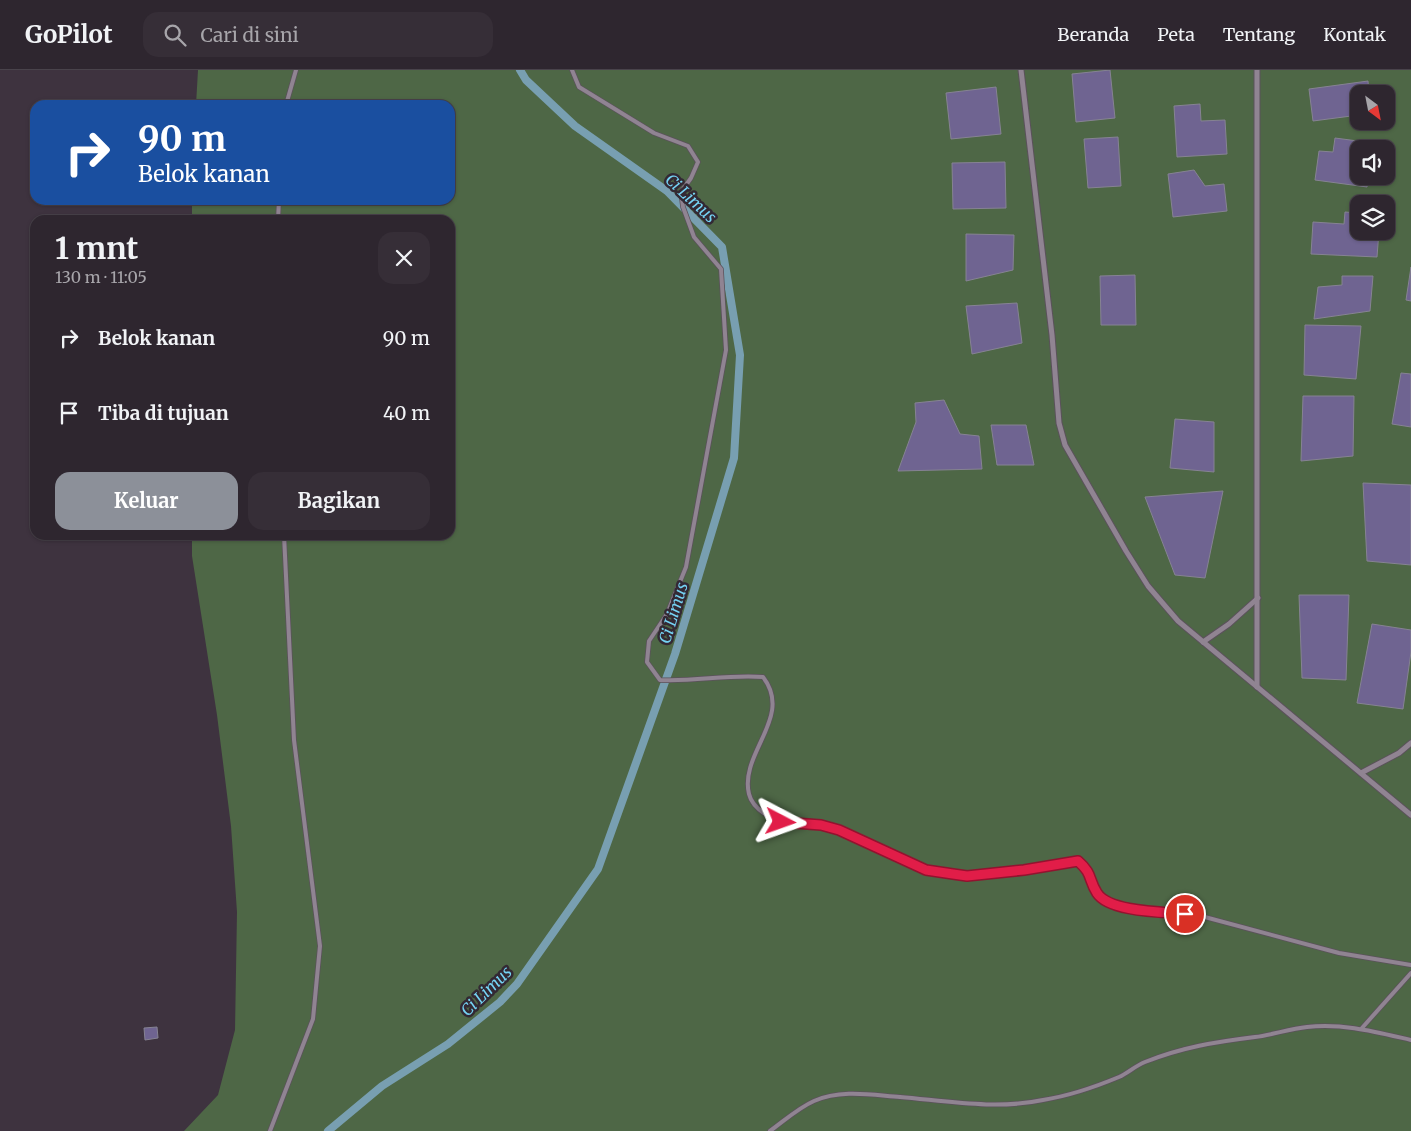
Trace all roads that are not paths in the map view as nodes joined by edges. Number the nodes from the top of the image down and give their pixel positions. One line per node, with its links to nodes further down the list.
1 (296, 70): 5 (lane)
2 (572, 70): 13 (lane)
3 (1021, 70): 8 (street)
4 (1257, 70): 7 (street)
5 (287, 100)
6 (284, 540): 17 (lane)
7 (1258, 598): 8 (street); 9 (street)
8 (1203, 642): 9 (street)
9 (1258, 687): 11 (street)
10 (1411, 743): 11 (street)
11 (1360, 773): 12 (street)
12 (1411, 816)
13 (1411, 965)
14 (1411, 973): 15 (lane)
15 (1362, 1028): 16 (lane); 18 (lane)
16 (1411, 1040)
17 (270, 1131)
18 (770, 1131)

